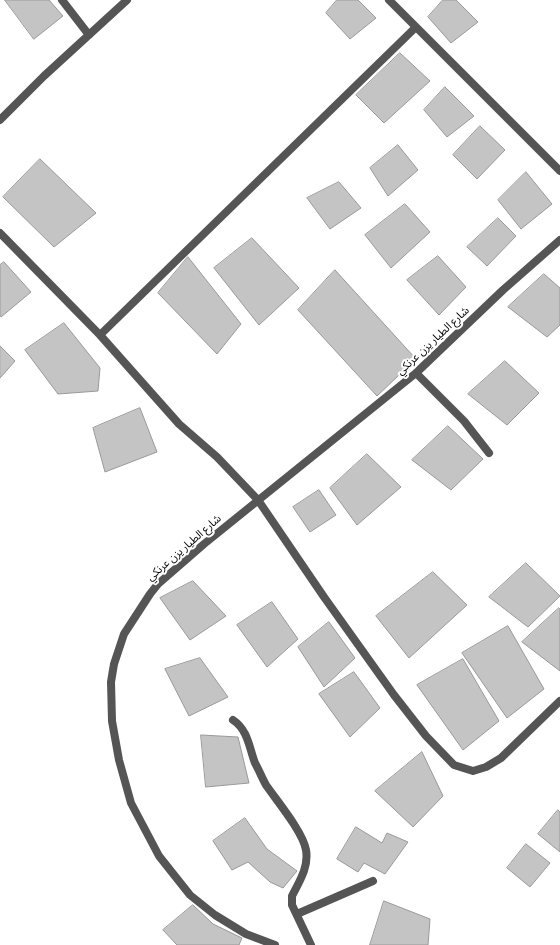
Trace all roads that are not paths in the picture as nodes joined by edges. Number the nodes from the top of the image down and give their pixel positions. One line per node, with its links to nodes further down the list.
1 (62, 0): 5 (street)
2 (126, 0): 5 (street)
3 (389, 0): 4 (street)
4 (416, 27): 7 (street); 10 (street)
5 (89, 35): 6 (street)
6 (0, 120)
7 (560, 171)
8 (0, 233): 10 (street)
9 (560, 240): 11 (street, شارع الطيار يزن عرنكي)
10 (100, 335): 13 (street)
11 (416, 373): 12 (street); 13 (street, شارع الطيار يزن عرنكي)
12 (489, 453)
13 (258, 500): 14 (street); 18 (street, شارع الطيار يزن عرنكي)
14 (560, 702)
15 (233, 720): 17 (street)
16 (373, 881): 17 (street)
17 (297, 914): 19 (street)
18 (275, 945)
19 (311, 945)

